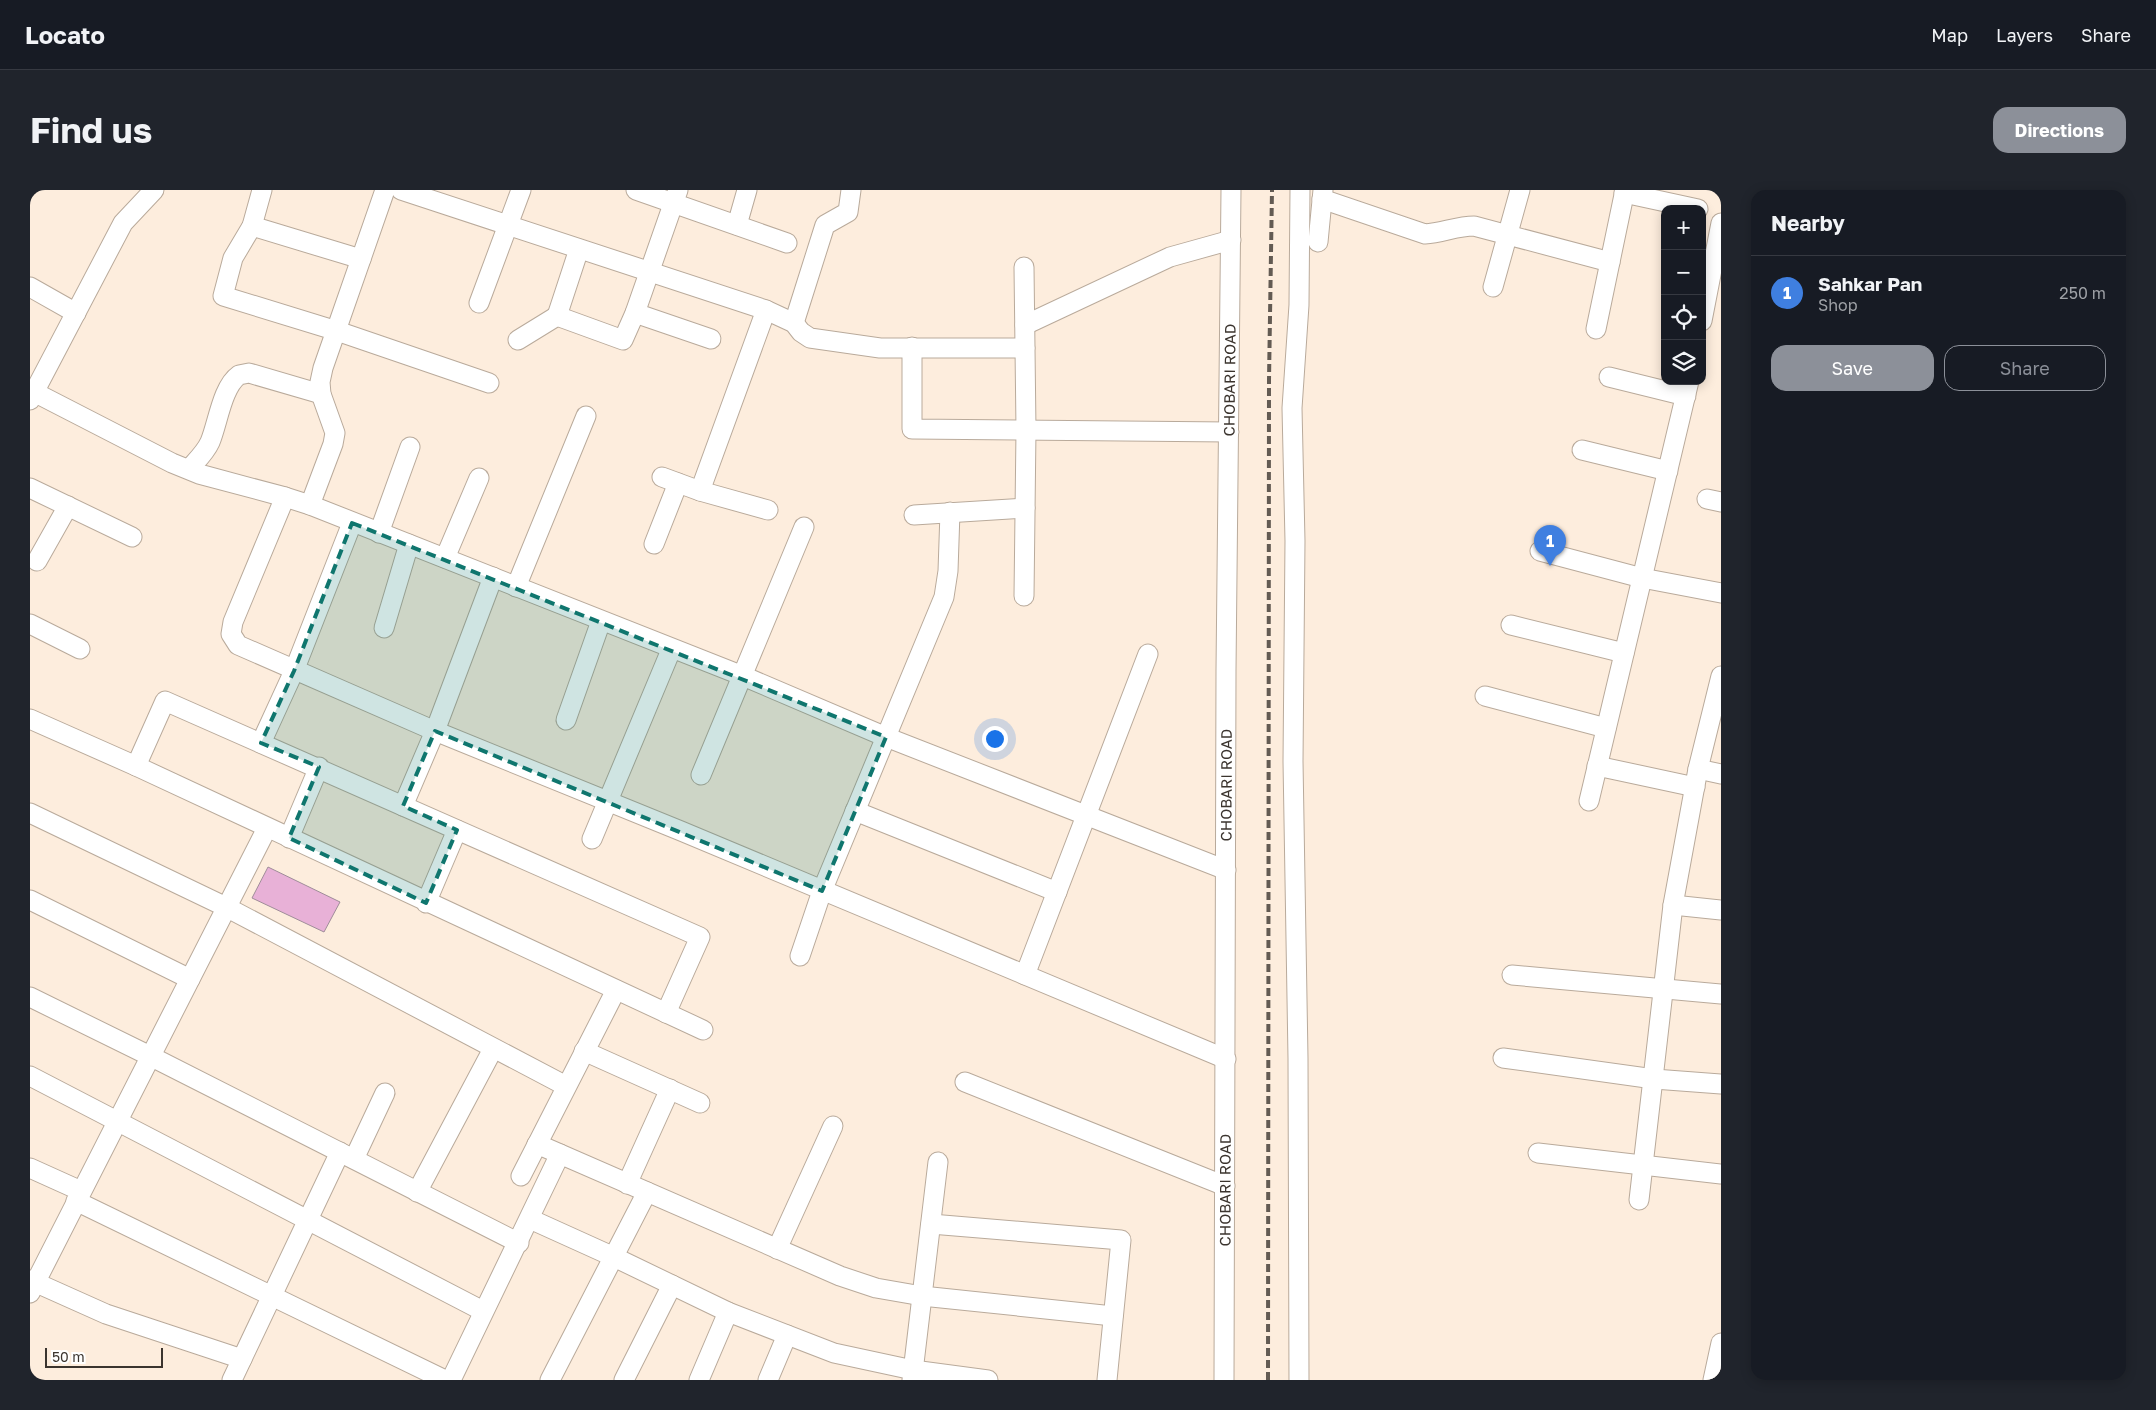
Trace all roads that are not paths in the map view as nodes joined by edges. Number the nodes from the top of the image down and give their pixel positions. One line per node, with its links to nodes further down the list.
1 (154, 190): 37 (street)
2 (262, 190): 20 (street)
3 (385, 190): 27 (street)
4 (401, 190): 21 (street)
5 (520, 190): 21 (street)
6 (636, 190): 14 (street)
7 (747, 190): 19 (street)
8 (851, 190): 40 (street)
9 (1231, 190): 23 (street, CHOBARI ROAD)
10 (1300, 190): 193 (street)
11 (1520, 190): 22 (street)
12 (1625, 192): 15 (street); 28 (street)
13 (1323, 195): 22 (street); 24 (street)
14 (675, 196): 19 (street); 30 (street)
15 (1681, 205)
16 (1706, 211): 17 (street)
17 (1721, 214)
18 (1721, 223): 33 (street)
19 (736, 225): 25 (street)
20 (252, 226): 27 (street); 43 (street)
21 (509, 226): 26 (street); 34 (street)
22 (1507, 236): 28 (street); 32 (street)
23 (1231, 240): 41 (street); 55 (street, CHOBARI ROAD)
24 (1318, 242)
25 (787, 243)
26 (580, 249): 30 (street); 39 (street)
27 (362, 259): 43 (street)
28 (1610, 262): 42 (street)
29 (1024, 267): 41 (street)
30 (649, 273): 35 (street); 38 (street)
31 (30, 287): 37 (street)
32 (1493, 287)
33 (1715, 291): 36 (street)
34 (479, 303)
35 (766, 310): 40 (street); 62 (street)
36 (1706, 312)
37 (76, 313): 51 (street)
38 (635, 313): 39 (street); 44 (street)
39 (557, 316): 45 (street)
40 (794, 323): 46 (street)
41 (1025, 324): 47 (street)
42 (1596, 329)
43 (337, 331): 49 (street); 52 (street)
44 (712, 339)
45 (518, 340)
46 (912, 347): 47 (street); 54 (street)
47 (1025, 348): 54 (street)
48 (1609, 377): 50 (street)
49 (490, 383)
50 (1688, 388): 58 (street)
51 (31, 394): 59 (street)
52 (322, 398): 59 (street); 64 (street)
53 (586, 416): 81 (street)
54 (1026, 430): 55 (street); 66 (street)
55 (1229, 432): 118 (street, CHOBARI ROAD)
56 (410, 447): 72 (street)
57 (1582, 450): 58 (street)
58 (1668, 471): 80 (street)
59 (194, 472): 63 (street)
60 (479, 478): 77 (street)
61 (30, 488): 65 (street)
62 (700, 491): 67 (street); 75 (street)
63 (285, 497): 64 (street); 92 (street)
64 (310, 505): 70 (street)
65 (68, 506): 73 (street); 78 (street)
66 (1025, 508): 68 (street); 83 (street)
67 (768, 510)
68 (950, 512): 69 (street); 100 (street)
69 (914, 514)
70 (352, 523): 72 (street); 92 (street)
71 (804, 527): 93 (street)
72 (379, 533): 74 (street)
73 (132, 537)
74 (409, 544): 77 (street); 87 (street)
75 (654, 544)
76 (1540, 551): 80 (street)
77 (445, 558): 79 (street)
78 (36, 561)
79 (493, 577): 81 (street); 99 (street)
80 (1642, 578): 82 (street); 90 (street)
81 (516, 587): 84 (street)
82 (1721, 593)
83 (1024, 596)
84 (602, 621): 89 (street); 96 (street)
85 (30, 624): 88 (street)
86 (1511, 626): 90 (street)
87 (384, 628)
88 (80, 649)
89 (672, 650): 93 (street); 109 (street)
90 (1624, 653): 98 (street)
91 (1148, 654): 113 (street)
92 (294, 671): 99 (street); 101 (street)
93 (742, 676): 100 (street); 106 (street)
94 (1720, 682): 107 (street)
95 (1485, 696): 98 (street)
96 (566, 720)
97 (36, 722): 102 (street)
98 (1606, 728): 103 (street)
99 (435, 731): 109 (street); 110 (street)
100 (886, 736): 111 (street); 113 (street)
101 (260, 743): 102 (street); 104 (street)
102 (136, 766): 114 (street)
103 (1597, 766): 107 (street); 108 (street)
104 (319, 767): 110 (street); 116 (street)
105 (1721, 774): 107 (street)
106 (701, 775)
107 (1697, 778): 123 (street)
108 (1589, 801)
109 (608, 802): 117 (street); 119 (street)
110 (403, 806): 115 (street)
111 (855, 811): 119 (street); 120 (street)
112 (30, 813): 124 (street)
113 (1087, 816): 118 (street); 120 (street)
114 (267, 828): 116 (street); 124 (street)
115 (457, 830): 122 (street); 134 (street)
116 (289, 838): 122 (street)
117 (592, 839)
118 (1226, 870): 140 (street, CHOBARI ROAD)
119 (822, 891): 126 (street); 127 (street)
120 (1058, 892): 127 (street)
121 (30, 900): 129 (street)
122 (426, 902): 130 (street)
123 (1674, 905): 125 (street); 131 (street)
124 (226, 907): 129 (street); 136 (street)
125 (1721, 910)
126 (800, 956)
127 (1025, 975): 140 (street)
128 (1512, 975): 131 (street)
129 (190, 978): 138 (street)
130 (616, 990): 134 (street); 137 (street)
131 (1665, 990): 132 (street); 142 (street)
132 (1721, 994)
133 (30, 997): 138 (street)
134 (666, 1013): 135 (street)
135 (703, 1030)
136 (493, 1049): 145 (street); 162 (street)
137 (584, 1051): 145 (street); 146 (street)
138 (150, 1056): 149 (street); 154 (street)
139 (1503, 1058): 142 (street)
140 (1226, 1059): 161 (street, CHOBARI ROAD)
141 (30, 1076): 149 (street)
142 (1654, 1079): 144 (street); 156 (street)
143 (965, 1082): 161 (street)
144 (1721, 1084)
145 (566, 1086): 151 (street)
146 (670, 1089): 148 (street); 160 (street)
147 (385, 1093): 154 (street)
148 (700, 1103)
149 (117, 1121): 164 (street); 167 (street)
150 (832, 1126): 170 (street)
151 (536, 1144): 153 (street); 159 (street)
152 (1538, 1152): 156 (street)
153 (560, 1154): 160 (street); 166 (street)
154 (347, 1156): 162 (street); 167 (street)
155 (938, 1162): 168 (street)
156 (1644, 1164): 158 (street); 165 (street)
157 (30, 1168): 164 (street)
158 (1721, 1174)
159 (521, 1176)
160 (628, 1184): 163 (street)
161 (1225, 1186): 192 (street, CHOBARI ROAD)
162 (417, 1192): 169 (street)
163 (647, 1192): 170 (street); 171 (street)
164 (79, 1196): 172 (street); 174 (street)
165 (1639, 1200)
166 (530, 1219): 169 (street); 171 (street)
167 (307, 1221): 174 (street); 176 (street)
168 (931, 1224): 175 (street); 178 (street)
169 (519, 1243): 176 (street)
170 (777, 1249): 175 (street)
171 (614, 1257): 173 (street); 186 (street)
172 (31, 1285): 181 (street)
173 (672, 1285): 177 (street); 187 (street)
174 (272, 1295): 181 (street); 184 (street)
175 (922, 1296): 178 (street); 182 (street)
176 (483, 1311): 185 (street)
177 (728, 1312): 179 (street); 188 (street)
178 (1113, 1316): 191 (street)
179 (787, 1335): 182 (street); 189 (street)
180 (1721, 1343): 194 (street)
181 (242, 1359): 183 (street)
182 (912, 1375): 190 (street)
183 (232, 1380)
184 (445, 1380)
185 (451, 1380)
186 (550, 1380)
187 (624, 1380)
188 (699, 1380)
189 (768, 1380)
190 (988, 1380)
191 (1107, 1380)
192 (1224, 1380)
193 (1299, 1380)
194 (1713, 1380)

